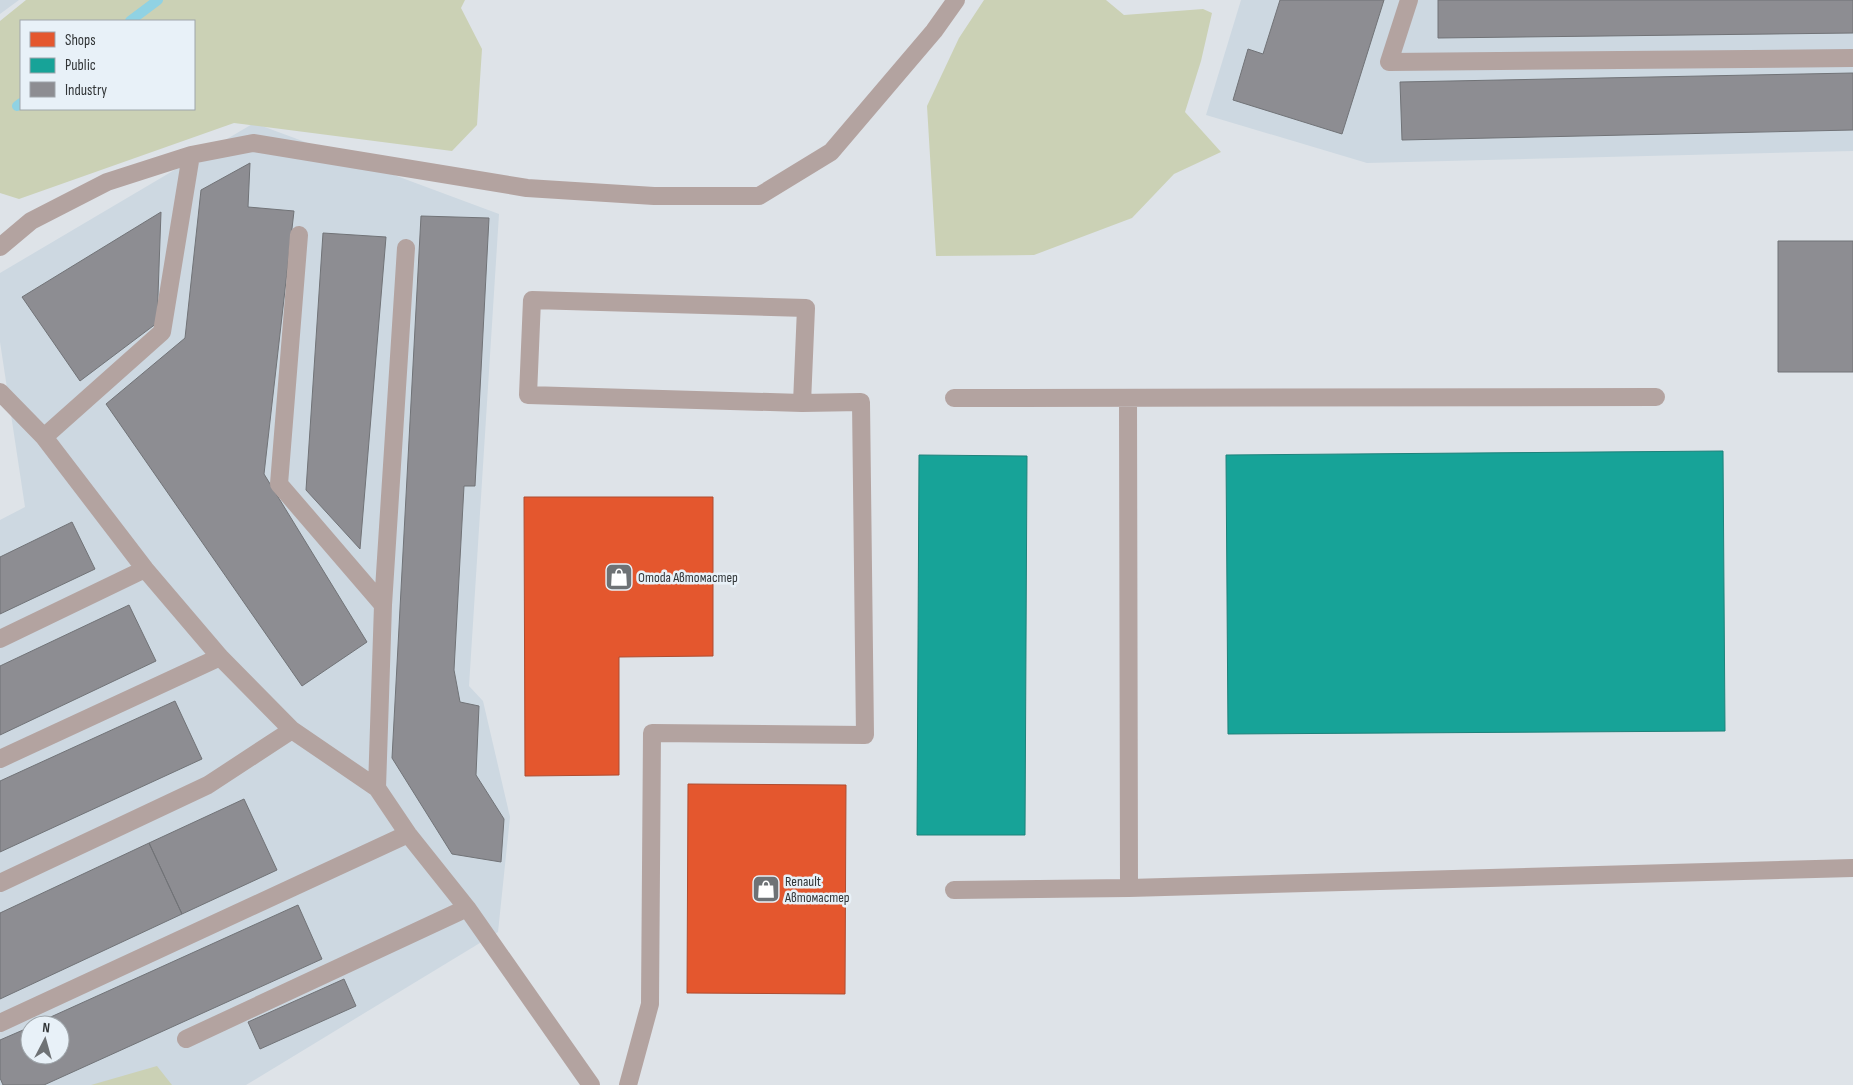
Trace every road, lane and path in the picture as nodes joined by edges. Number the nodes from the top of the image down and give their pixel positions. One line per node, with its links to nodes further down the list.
1 (956, 0): 4 (lane)
2 (1409, 0): 3 (lane)
3 (1853, 58)
4 (191, 155): 6 (lane); 13 (lane)
5 (298, 235): 15 (lane)
6 (0, 247)
7 (406, 248): 15 (lane)
8 (0, 392): 13 (lane)
9 (1656, 397): 11 (lane)
10 (954, 398): 11 (lane)
11 (1128, 398): 24 (lane)
12 (802, 403): 12 (lane); 30 (lane)
13 (44, 437): 14 (lane)
14 (145, 570): 16 (lane); 17 (lane)
15 (383, 605): 20 (lane)
16 (0, 638)
17 (220, 657): 18 (lane); 19 (lane)
18 (292, 730): 20 (lane); 23 (lane)
19 (0, 759)
20 (377, 788): 21 (lane)
21 (408, 834): 26 (lane); 27 (lane)
22 (1853, 868): 24 (lane)
23 (0, 882)
24 (1129, 888): 25 (lane)
25 (954, 890)
26 (467, 908): 28 (lane); 29 (lane)
27 (0, 1022)
28 (186, 1039)
29 (591, 1085)
30 (628, 1085)

